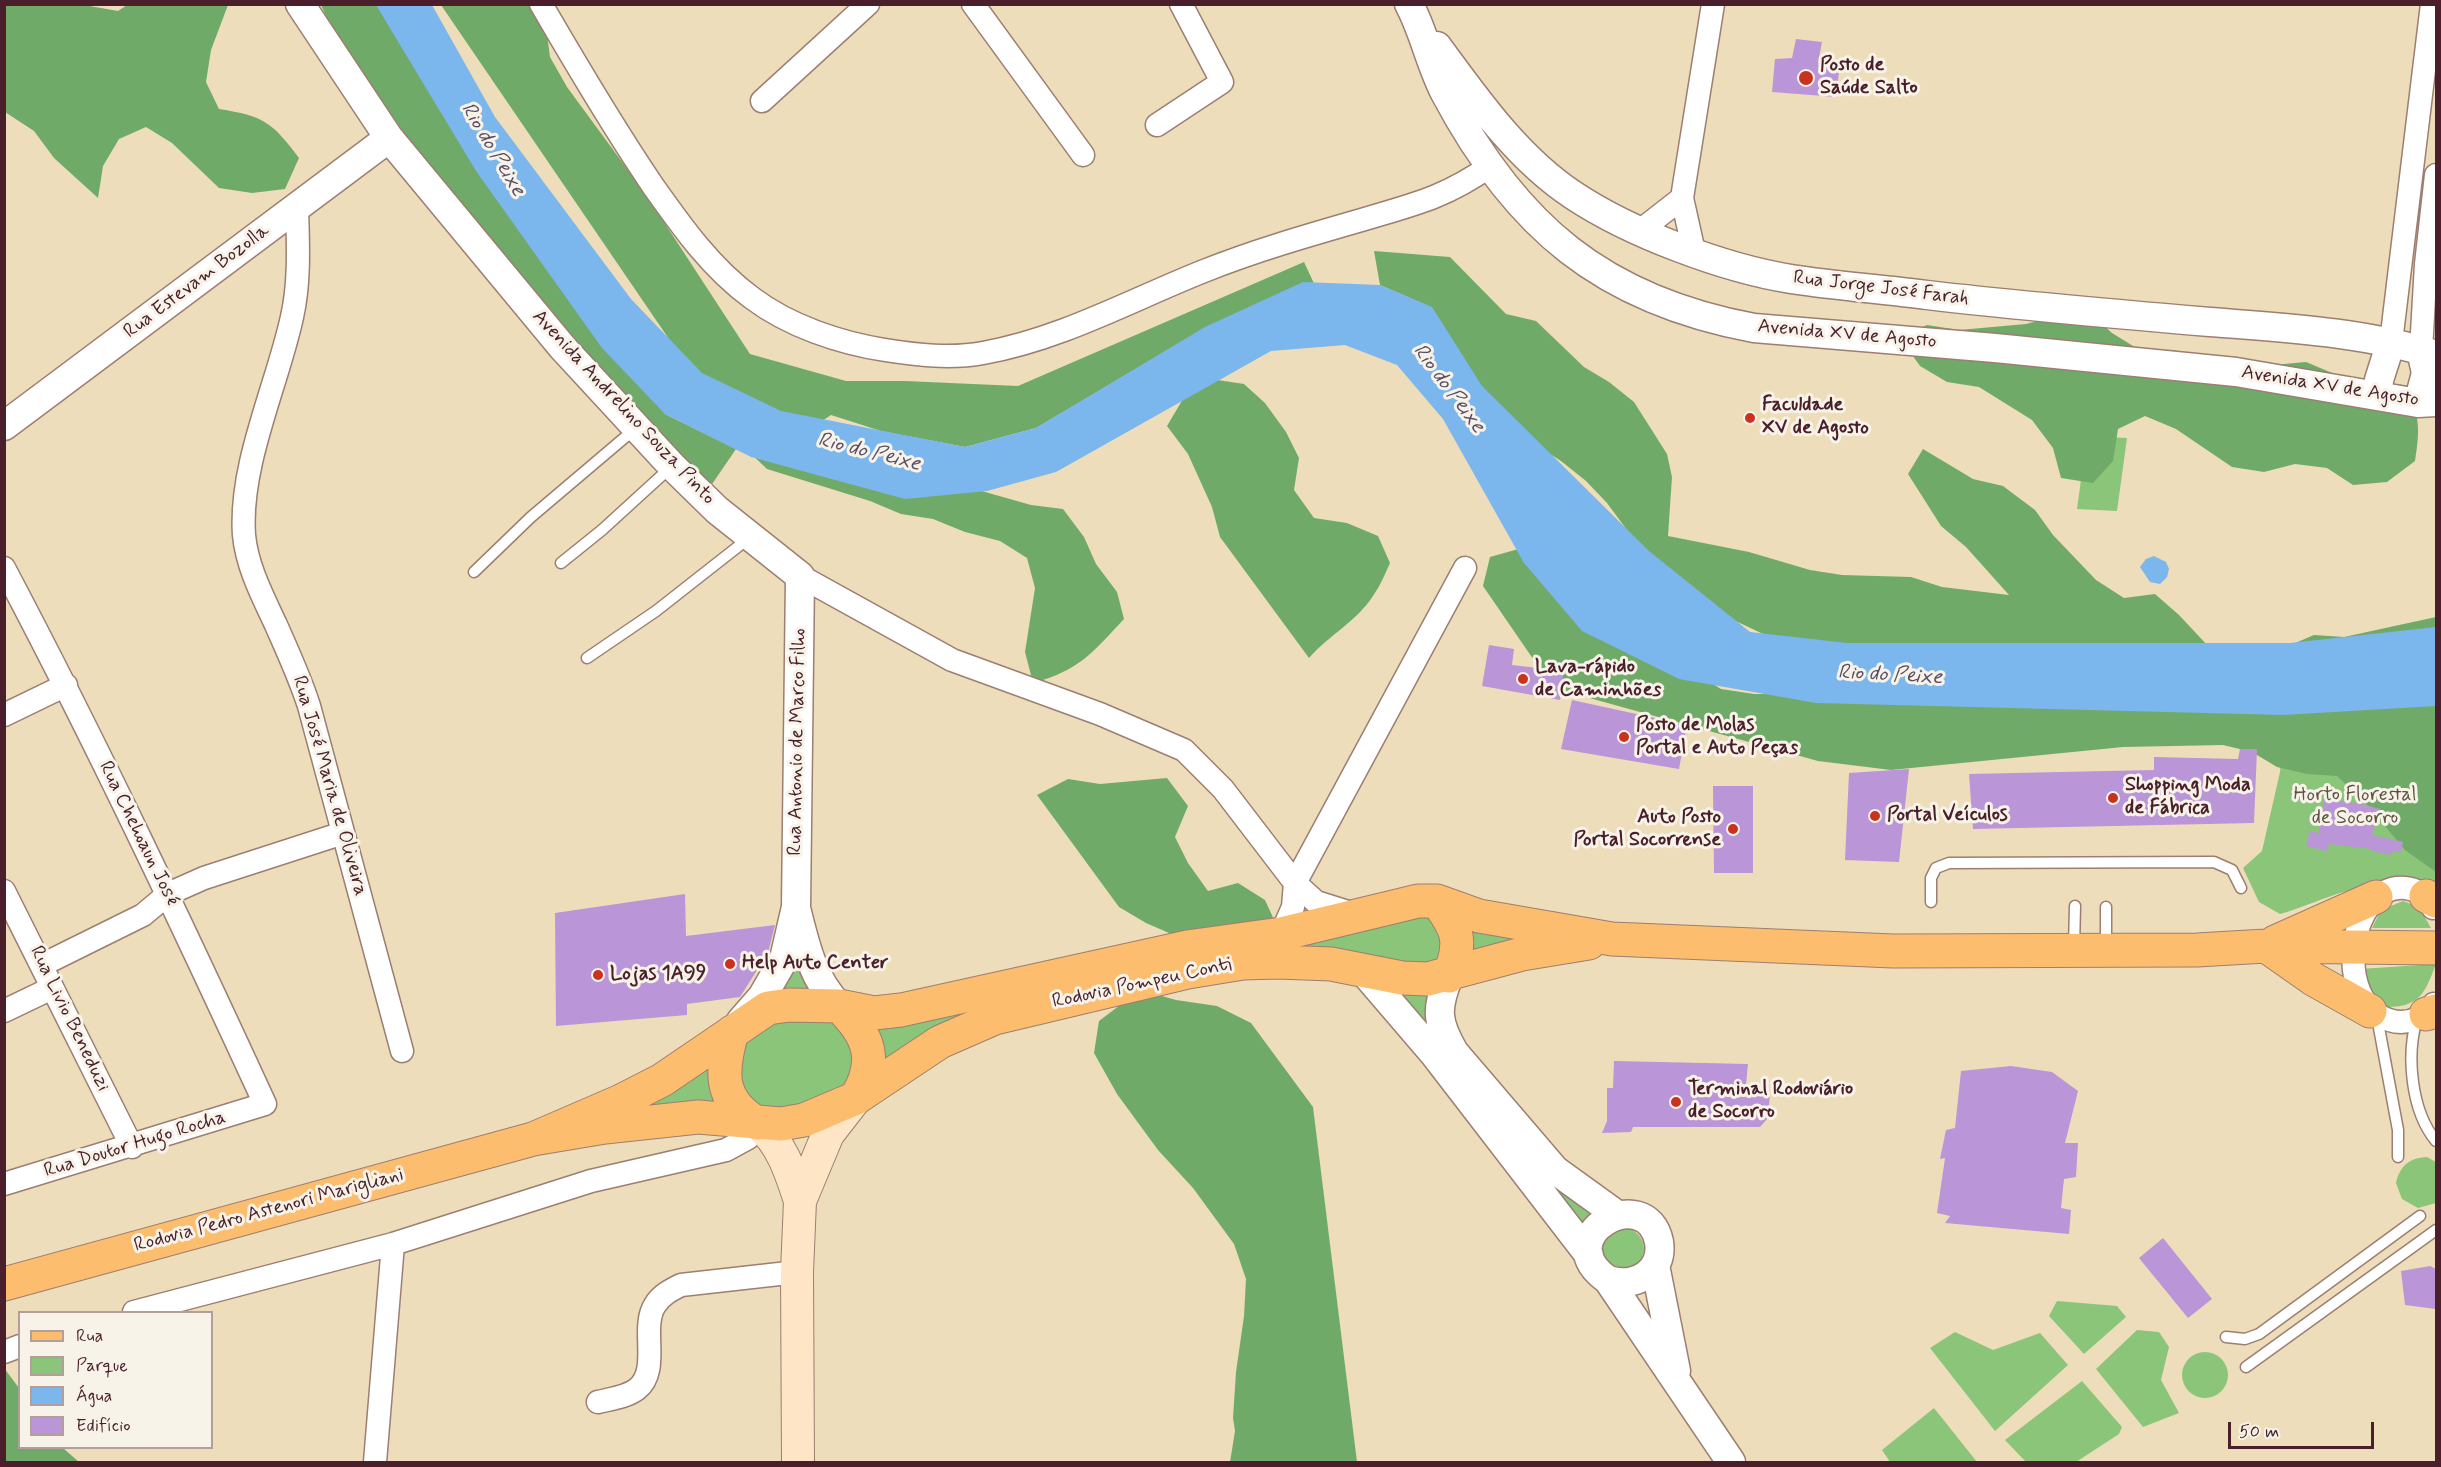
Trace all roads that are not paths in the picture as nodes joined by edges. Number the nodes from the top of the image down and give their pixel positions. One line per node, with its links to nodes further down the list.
1 (300, 4): 11 (street, Avenida Andrelino Souza Pinto)
2 (542, 4): 14 (street)
3 (868, 4): 9 (street)
4 (973, 4): 13 (street)
5 (1181, 4): 10 (street)
6 (1713, 4): 16 (street)
7 (2432, 4): 20 (street)
8 (1413, 12): 12 (street, Rua Jorge José Farah); 14 (street, Avenida XV de Agosto)
9 (762, 101)
10 (1157, 126)
11 (389, 138): 17 (street, Rua Estevam Bozolla); 25 (street, Avenida Andrelino Souza Pinto)
12 (1519, 147): 14 (street); 18 (street, Rua Jorge José Farah)
13 (1083, 155)
14 (1490, 166): 22 (street, Avenida XV de Agosto)
15 (2436, 175): 21 (street)
16 (1682, 198): 18 (street); 19 (street)
17 (297, 208): 24 (street, Rua Estevam Bozolla); 36 (street, Rua José Maria de Oliveira)
18 (1641, 230): 19 (street, Rua Jorge José Farah)
19 (1694, 252): 20 (street, Rua Jorge José Farah)
20 (2391, 342): 21 (street, Rua Jorge José Farah); 22 (street)
21 (2429, 353): 23 (street)
22 (2378, 396): 23 (street, Avenida XV de Agosto)
23 (2427, 402)
24 (4, 426)
25 (636, 428): 26 (street, Avenida Andrelino Souza Pinto); 31 (lane)
26 (672, 466): 27 (street, Avenida Andrelino Souza Pinto); 28 (lane)
27 (750, 537): 32 (street, Avenida Andrelino Souza Pinto); 33 (lane)
28 (561, 563)
29 (4, 568): 34 (street, Rua Chehoaun José)
30 (1465, 568): 37 (street)
31 (474, 572)
32 (800, 576): 37 (street, Avenida Andrelino Souza Pinto); 47 (street, Rua Antonio de Marco Filho)
33 (586, 658)
34 (66, 685): 35 (street); 40 (street, Rua Chehoaun José)
35 (4, 716)
36 (343, 833): 40 (street); 64 (street, Rua José Maria de Oliveira)
37 (1295, 883): 48 (street, Avenida Andrelino Souza Pinto); 49 (street)
38 (2241, 888): 43 (lane)
39 (4, 891): 55 (street, Rua Livio Beneduzi)
40 (168, 894): 55 (street); 66 (street, Rua Chehoaun José)
41 (2376, 897): 44 (street); 51 (main road); 52 (street)
42 (1437, 901): 48 (main road, Rodovia Pompeu Conti); 50 (main road); 57 (main road)
43 (1931, 902)
44 (2433, 904)
45 (2075, 906): 54 (lane)
46 (2106, 906): 54 (lane)
47 (796, 907): 59 (street, Rua Antonio de Marco Filho); 63 (street, Rua Antonio de Marco Filho)
48 (1361, 916): 49 (main road, Rodovia Pompeu Conti)
49 (1281, 934): 59 (main road, Rodovia Pompeu Conti)
50 (1612, 939): 54 (main road); 57 (main road, Rodovia Pompeu Conti)
51 (2266, 946): 52 (main road); 54 (main road); 62 (main road)
52 (2353, 948): 53 (main road); 62 (street)
53 (2436, 948)
54 (2090, 949)
55 (42, 965): 58 (street, Rua Livio Beneduzi)
56 (1364, 971): 57 (main road, Rodovia Pompeu Conti); 65 (main road, Rodovia Pompeu Conti); 78 (street)
57 (1449, 976): 74 (street)
58 (52, 988): 61 (street); 70 (street, Rua Livio Beneduzi)
59 (839, 1006): 63 (main road, Rodovia Pedro Astenori Marigliani); 65 (main road)
60 (2429, 1010): 62 (street); 69 (lane)
61 (4, 1011)
62 (2374, 1014): 71 (lane)
63 (732, 1032): 67 (main road); 68 (main road, Rodovia Pedro Astenori Marigliani)
64 (402, 1051)
65 (856, 1098): 67 (main road, Rodovia Pedro Astenori Marigliani); 73 (main road)
66 (265, 1104): 70 (street, Rua Doutor Hugo Rocha)
67 (757, 1123): 68 (main road, Rodovia Pedro Astenori Marigliani); 73 (main road); 77 (street)
68 (533, 1140): 82 (main road, Rodovia Pedro Astenori Marigliani)
69 (2436, 1141)
70 (132, 1147): 72 (street, Rua Doutor Hugo Rocha)
71 (2398, 1156)
72 (4, 1184)
73 (800, 1201): 80 (main road)
74 (1616, 1214): 78 (street); 79 (street)
75 (2420, 1216): 84 (lane)
76 (2436, 1230): 85 (lane)
77 (393, 1244): 83 (street); 88 (street)
78 (1589, 1254): 81 (street)
79 (1655, 1265): 81 (street); 86 (street)
80 (797, 1272): 87 (street); 89 (main road)
81 (1608, 1280): 86 (street)
82 (4, 1284)
83 (138, 1311)
84 (2226, 1337)
85 (2246, 1367)
86 (1680, 1387): 90 (street)
87 (598, 1402)
88 (375, 1462)
89 (798, 1462)
90 (1731, 1462)

